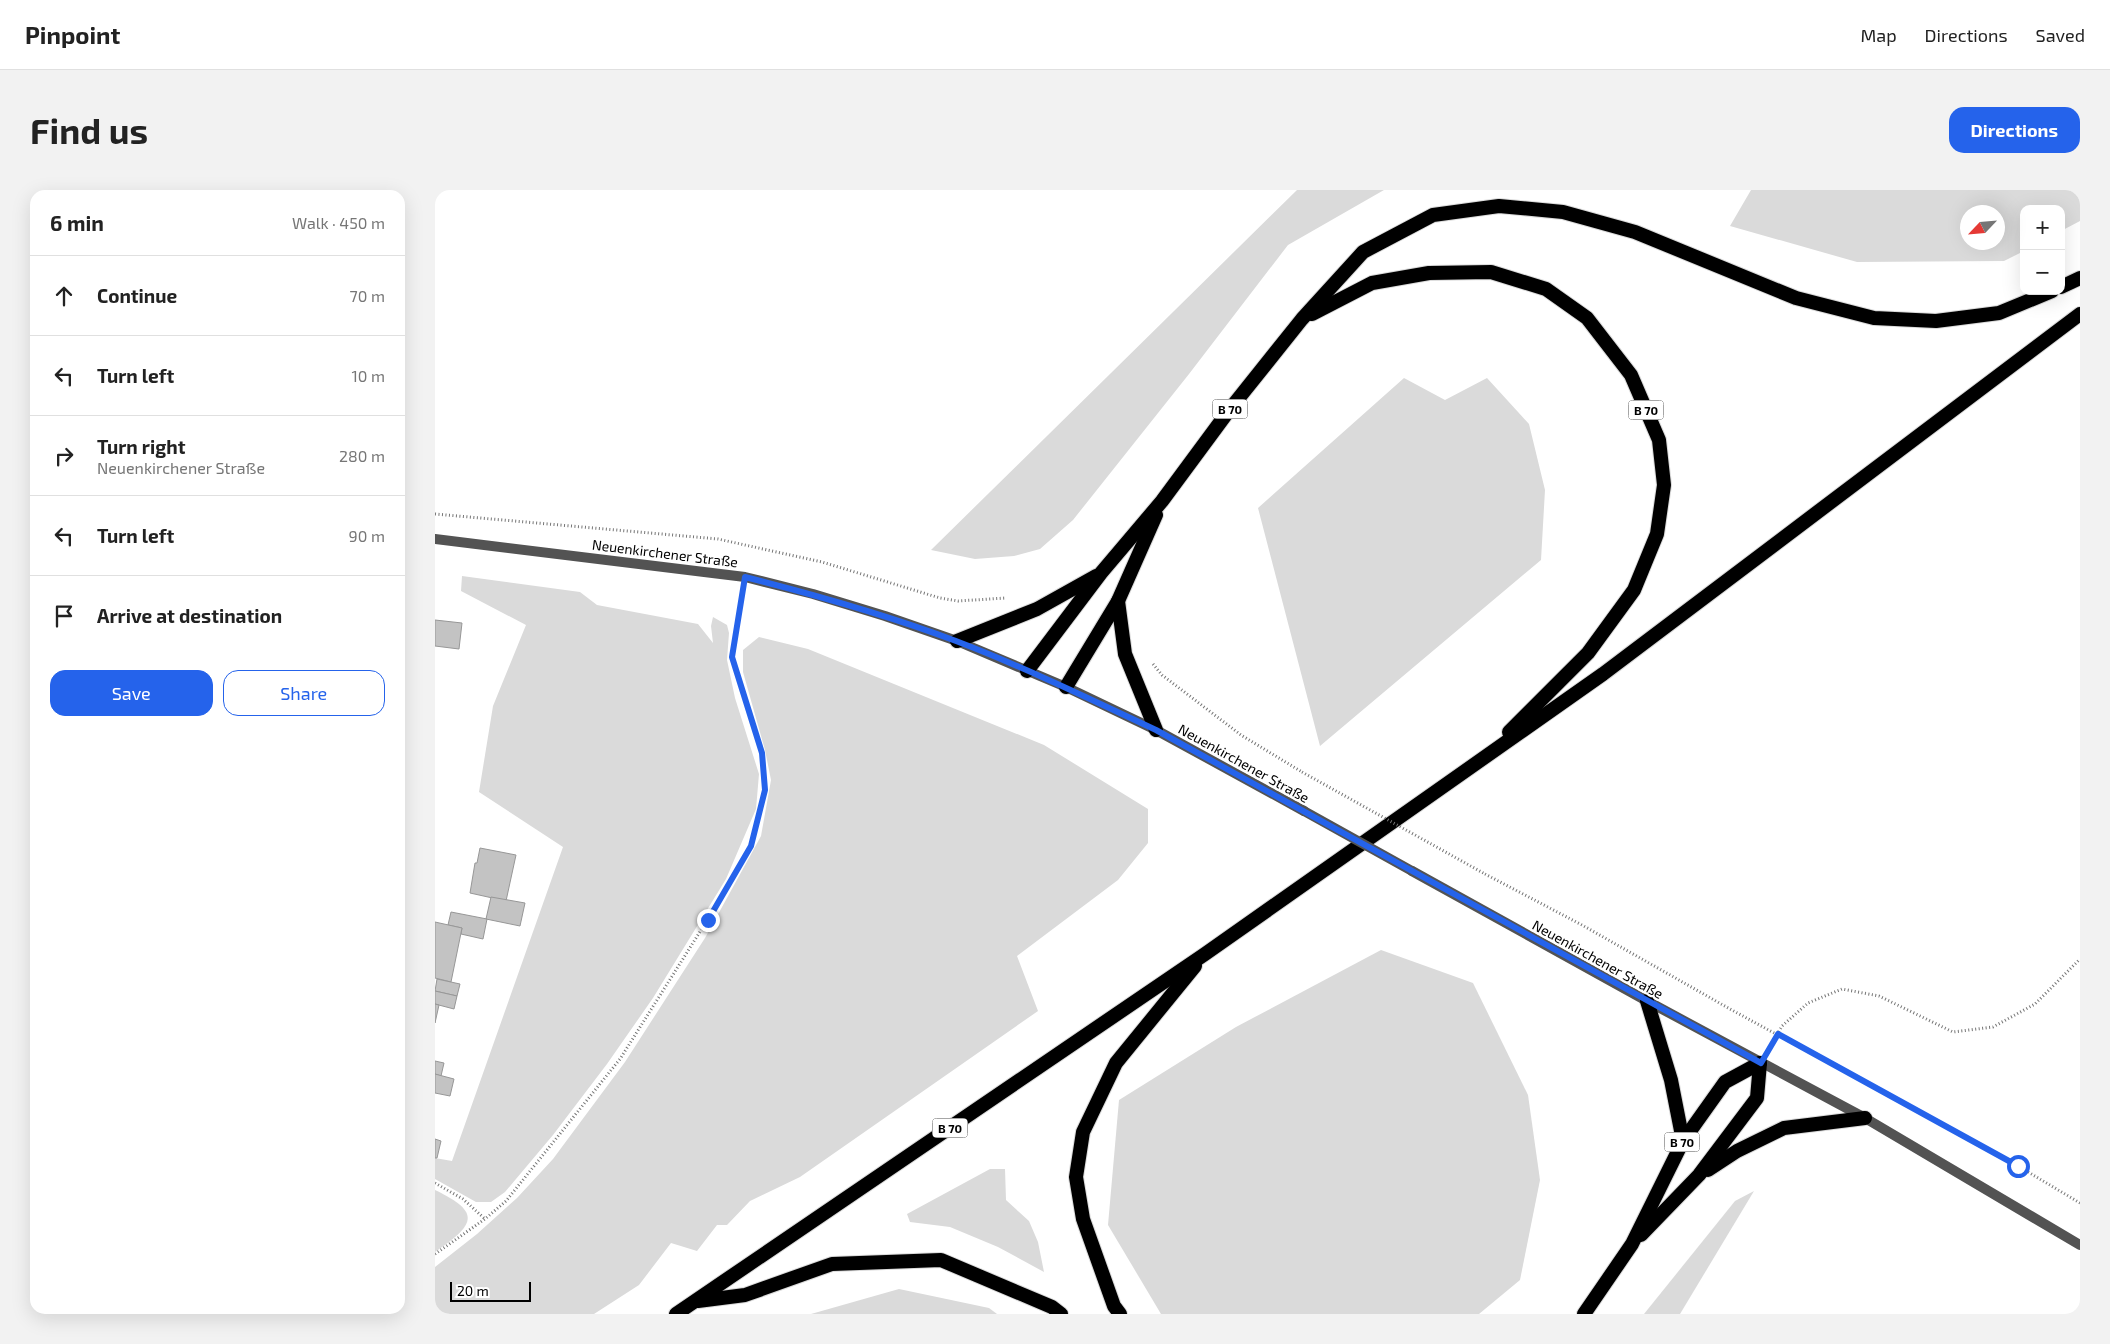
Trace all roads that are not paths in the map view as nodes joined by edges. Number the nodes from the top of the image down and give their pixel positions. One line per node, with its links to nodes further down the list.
1 (2080, 278): 2 (highway)
2 (2065, 285)
3 (2042, 295): 5 (highway, B 70)
4 (2080, 314): 14 (highway, B 70)
5 (1302, 320): 6 (highway, B 70); 14 (highway, B 70)
6 (1162, 500): 8 (highway, B 70); 9 (highway, B 70)
7 (435, 540): 10 (street, Neuenkirchener Straße)
8 (1101, 573): 10 (highway, B 70); 11 (highway, B 70)
9 (1117, 601): 12 (highway, B 70); 13 (highway)
10 (957, 641): 11 (street, Neuenkirchener Straße)
11 (1027, 671): 12 (street, Neuenkirchener Straße)
12 (1066, 687): 13 (street, Neuenkirchener Straße)
13 (1156, 730): 16 (street, Neuenkirchener Straße, bridge)
14 (1482, 759): 15 (highway, B 70)
15 (1205, 954): 23 (highway, B 70); 26 (highway, B 70)
16 (1647, 1001): 17 (street, Neuenkirchener Straße); 19 (highway, B 70)
17 (1761, 1063): 18 (street, Neuenkirchener Straße); 19 (highway, B 70); 20 (highway, B 70)
18 (1865, 1118): 20 (highway, B 70); 22 (street, Neuenkirchener Straße)
19 (1683, 1141): 21 (highway, B 70)
20 (1699, 1175): 21 (highway, B 70)
21 (1632, 1244): 27 (highway, B 70)
22 (2080, 1245)
23 (695, 1302): 24 (highway, B 70); 25 (highway, B 70)
24 (676, 1314)
25 (1061, 1314)
26 (1120, 1314)
27 (1584, 1314)

